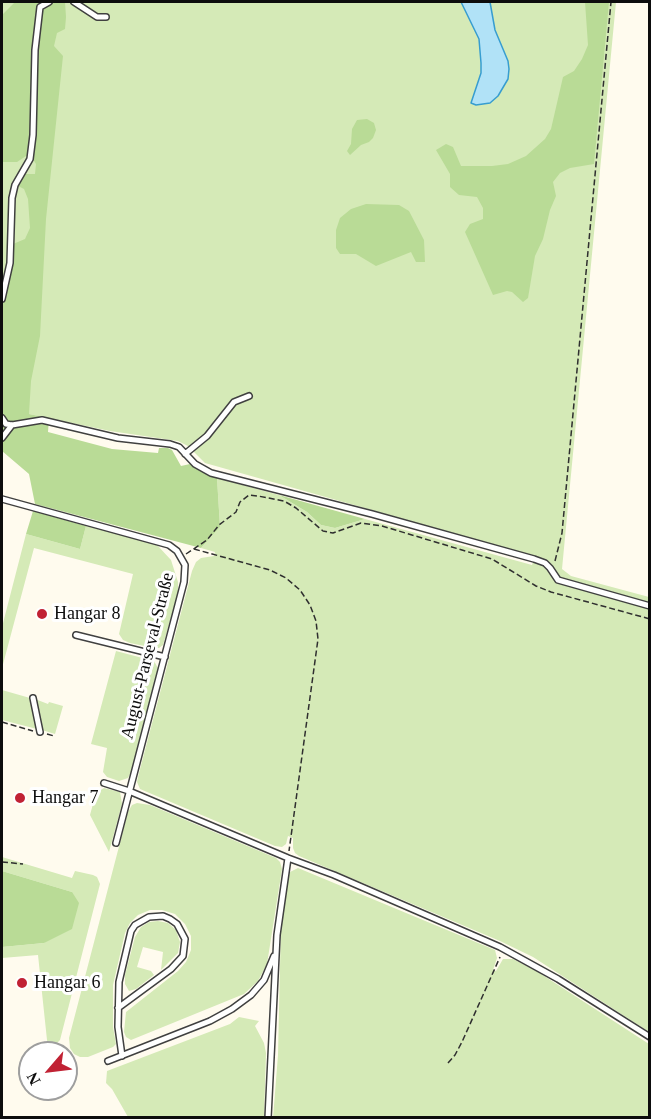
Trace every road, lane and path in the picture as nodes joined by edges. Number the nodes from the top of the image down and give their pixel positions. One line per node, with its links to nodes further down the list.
1 (49, 2): 5 (lane)
2 (74, 2): 4 (lane)
3 (611, 2): 14 (path)
4 (106, 17)
5 (2, 299)
6 (249, 396): 10 (lane)
7 (2, 418): 8 (lane)
8 (12, 425): 9 (lane); 10 (lane)
9 (2, 438)
10 (185, 454): 14 (lane)
11 (2, 499): 13 (lane, August-Parseval-Straße)
12 (194, 549): 13 (path); 16 (path); 26 (path)
13 (180, 557): 18 (lane, August-Parseval-Straße)
14 (550, 568): 15 (lane)
15 (650, 606)
16 (650, 619)
17 (76, 635): 18 (lane)
18 (165, 657): 24 (lane, August-Parseval-Straße)
19 (33, 698): 21 (lane)
20 (2, 722): 21 (path)
21 (40, 732): 22 (path)
22 (54, 736)
23 (104, 783): 24 (lane)
24 (129, 791): 25 (lane, August-Parseval-Straße); 26 (lane)
25 (116, 843)
26 (288, 858): 29 (lane); 30 (lane)
27 (2, 862): 28 (path)
28 (22, 864)
29 (504, 949): 32 (lane); 35 (path)
30 (276, 951): 33 (lane); 36 (lane)
31 (118, 1008): 31 (lane); 33 (lane)
32 (650, 1037)
33 (122, 1056): 34 (lane)
34 (108, 1061)
35 (448, 1063)
36 (268, 1118)

